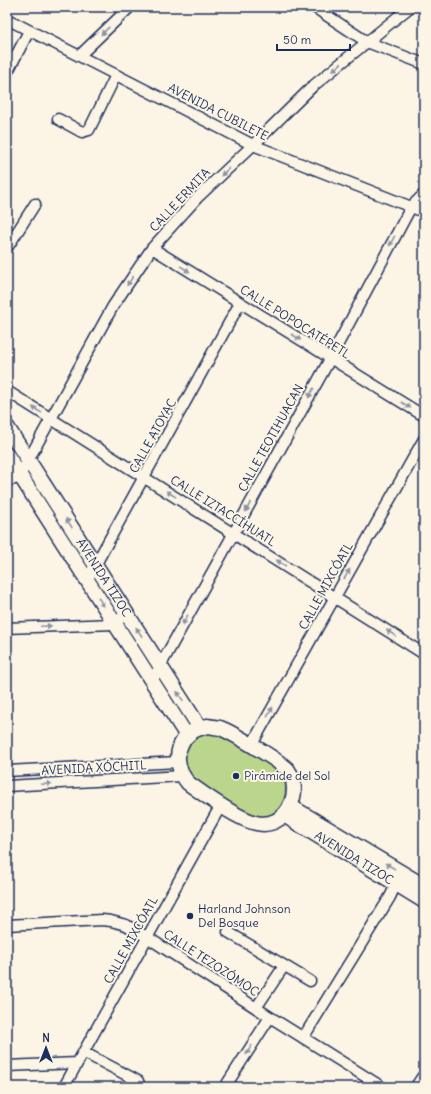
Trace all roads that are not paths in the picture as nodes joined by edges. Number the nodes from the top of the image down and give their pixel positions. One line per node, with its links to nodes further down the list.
1 (130, 7): 7 (street, one-way to 7)
2 (314, 7): 6 (street)
3 (410, 7): 6 (street, CALLE ERMITA)
4 (7, 19): 5 (street, AVENIDA CUBILETE)
5 (29, 31): 7 (street, AVENIDA CUBILETE); 9 (street)
6 (367, 42): 8 (street); 12 (street, CALLE ERMITA, one-way to 12)
7 (79, 56): 10 (street, AVENIDA CUBILETE)
8 (424, 64)
9 (7, 74)
10 (116, 75): 11 (street); 12 (street, AVENIDA CUBILETE)
11 (58, 119)
12 (253, 145): 15 (street, AVENIDA CUBILETE); 18 (street, CALLE ERMITA, one-way to 18)
13 (424, 194): 15 (street, CALLE TEOTIHUACAN)
14 (35, 204): 17 (street)
15 (410, 207): 16 (street, AVENIDA CUBILETE); 20 (street, CALLE TEOTIHUACAN, one-way to 20)
16 (424, 212)
17 (7, 248)
18 (152, 248): 19 (street, CALLE POPOCATÉPETL, one-way to 19); 23 (street, CALLE ERMITA, one-way to 23)
19 (240, 303): 20 (street, CALLE POPOCATÉPETL, one-way to 20); 29 (street, CALLE ATOYAC)
20 (330, 359): 22 (street, CALLE POPOCATÉPETL, one-way to 22); 31 (street, CALLE TEOTIHUACAN, one-way to 31)
21 (7, 391): 23 (street, CALLE IZTACCÍHUATL, one-way to 21)
22 (424, 416)
23 (51, 418): 27 (street, CALLE ERMITA); 29 (street, CALLE IZTACCÍHUATL)
24 (7, 427): 27 (main road, AVENIDA TIZOC)
25 (424, 439): 34 (street, CALLE MIXCÓATL, one-way to 25)
26 (7, 455): 28 (main road, AVENIDA TIZOC)
27 (28, 460): 28 (street, CALLE ERMITA); 32 (main road, AVENIDA TIZOC, one-way to 27)
28 (20, 475): 30 (street); 33 (main road, AVENIDA TIZOC)
29 (144, 478): 31 (street, CALLE IZTACCÍHUATL, one-way to 29); 32 (street, CALLE ATOYAC)
30 (7, 482)
31 (234, 533): 34 (street, CALLE IZTACCÍHUATL, one-way to 31); 39 (street, CALLE TEOTIHUACAN, one-way to 39)
32 (96, 565): 33 (street, CALLE ATOYAC); 35 (main road, AVENIDA TIZOC)
33 (87, 580): 36 (main road, AVENIDA TIZOC, one-way to 36)
34 (335, 596): 38 (street, CALLE IZTACCÍHUATL, one-way to 34); 43 (street, CALLE MIXCÓATL, one-way to 34)
35 (127, 613): 36 (street); 39 (main road, AVENIDA TIZOC, one-way to 35)
36 (114, 624): 37 (street, one-way to 36); 40 (main road, AVENIDA TIZOC)
37 (7, 628)
38 (424, 654)
39 (160, 665): 40 (street, CALLE TEOTIHUACAN); 41 (main road, AVENIDA TIZOC, one-way to 39)
40 (152, 681): 42 (main road, AVENIDA TIZOC)
41 (200, 728): 42 (main road); 43 (main road)
42 (187, 736): 44 (main road)
43 (251, 746): 49 (main road)
44 (178, 762): 45 (street, AVENIDA XÓCHITL); 46 (main road)
45 (7, 771)
46 (182, 776): 47 (street, AVENIDA XÓCHITL, one-way to 46); 48 (main road)
47 (7, 786)
48 (221, 805): 49 (main road); 54 (street, CALLE MIXCÓATL)
49 (287, 810): 50 (main road, AVENIDA TIZOC); 51 (main road, AVENIDA TIZOC, one-way to 49)
50 (396, 884): 51 (main road, AVENIDA TIZOC); 59 (street)
51 (421, 892)
52 (7, 925): 54 (street, CALLE TEZOZÓMOC)
53 (228, 932): 55 (street)
54 (148, 937): 57 (street, CALLE TEZOZÓMOC); 60 (street, CALLE MIXCÓATL)
55 (284, 966): 56 (street); 57 (street)
56 (310, 980)
57 (256, 1008): 58 (street, CALLE TEZOZÓMOC)
58 (270, 1017): 59 (street, CALLE TEZOZÓMOC); 65 (street, one-way to 65)
59 (303, 1038): 66 (street, CALLE TEZOZÓMOC)
60 (83, 1052): 61 (street, CALLE MIXCÓATL); 64 (street)
61 (77, 1063): 62 (street); 63 (street, CALLE MIXCÓATL)
62 (7, 1066)
63 (64, 1087)
64 (137, 1087)
65 (225, 1087)
66 (382, 1087)

